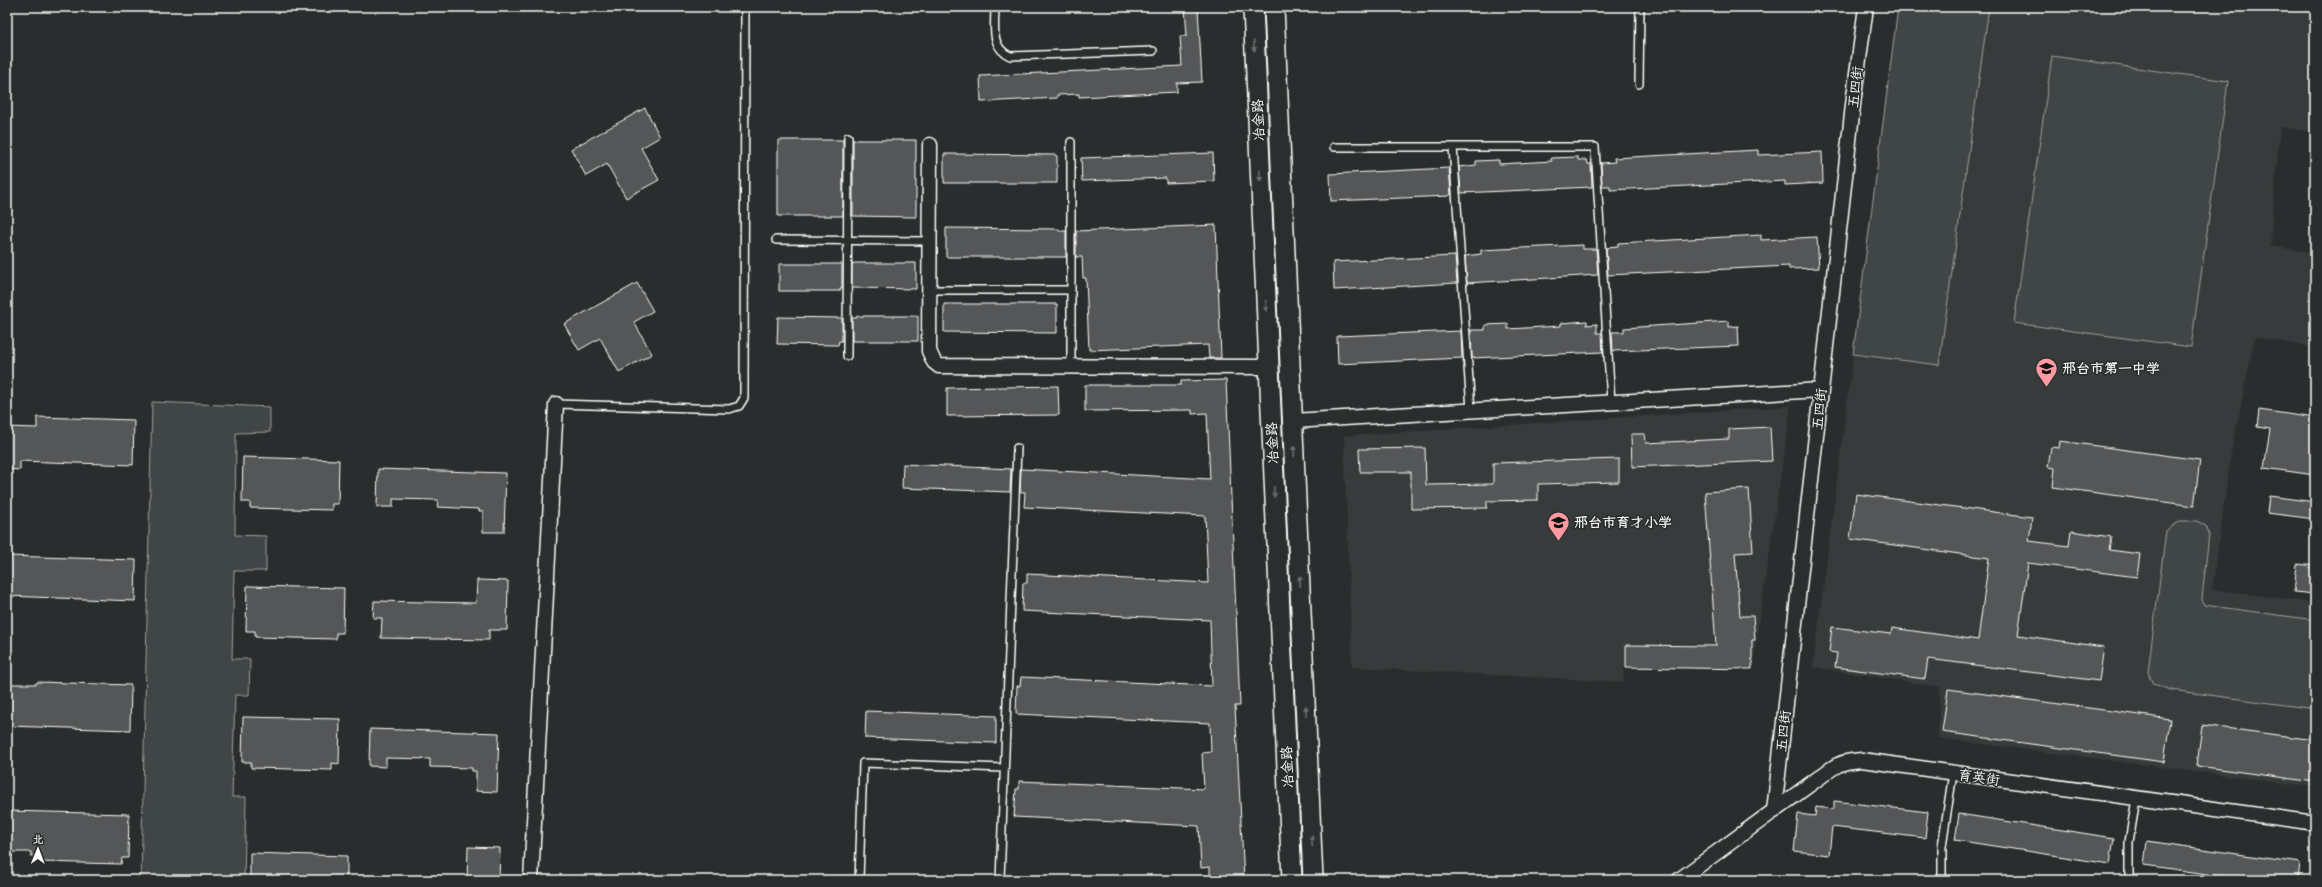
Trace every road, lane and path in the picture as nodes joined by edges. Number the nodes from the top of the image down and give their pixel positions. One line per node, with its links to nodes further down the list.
1 (745, 7): 24 (lane)
2 (995, 7): 7 (lane)
3 (1253, 7): 20 (street, 冶金路, one-way to 20)
4 (1274, 7): 26 (street, 冶金路)
5 (1640, 7): 8 (lane)
6 (1866, 7): 22 (street, 五四街)
7 (1153, 51)
8 (1639, 84)
9 (848, 137): 15 (lane)
10 (1071, 142): 18 (lane)
11 (930, 145): 16 (street)
12 (1334, 147): 13 (lane)
13 (1453, 147): 23 (lane); 25 (lane)
14 (776, 240): 15 (lane)
15 (848, 241): 16 (lane); 19 (lane)
16 (930, 241): 17 (street)
17 (930, 290): 18 (lane); 21 (street)
18 (1071, 290): 21 (lane)
19 (847, 356)
20 (1269, 367): 21 (street); 36 (street, 冶金路, one-way to 36)
21 (1071, 368)
22 (1821, 390): 23 (street); 31 (street, 五四街)
23 (1611, 402): 25 (street)
24 (556, 404): 33 (street)
25 (1471, 410): 26 (street)
26 (1293, 421): 37 (street, 冶金路, one-way to 26)
27 (1017, 448): 28 (lane)
28 (1004, 768): 34 (lane); 35 (lane)
29 (1953, 773): 30 (street, 育英街); 31 (street, 育英街); 39 (lane)
30 (2136, 799): 32 (street, 育英街); 40 (lane)
31 (1774, 810): 38 (street, 育英街)
32 (2315, 823)
33 (531, 880)
34 (859, 880)
35 (1000, 880)
36 (1292, 880)
37 (1313, 880)
38 (1679, 880)
39 (1942, 880)
40 (2129, 880)

